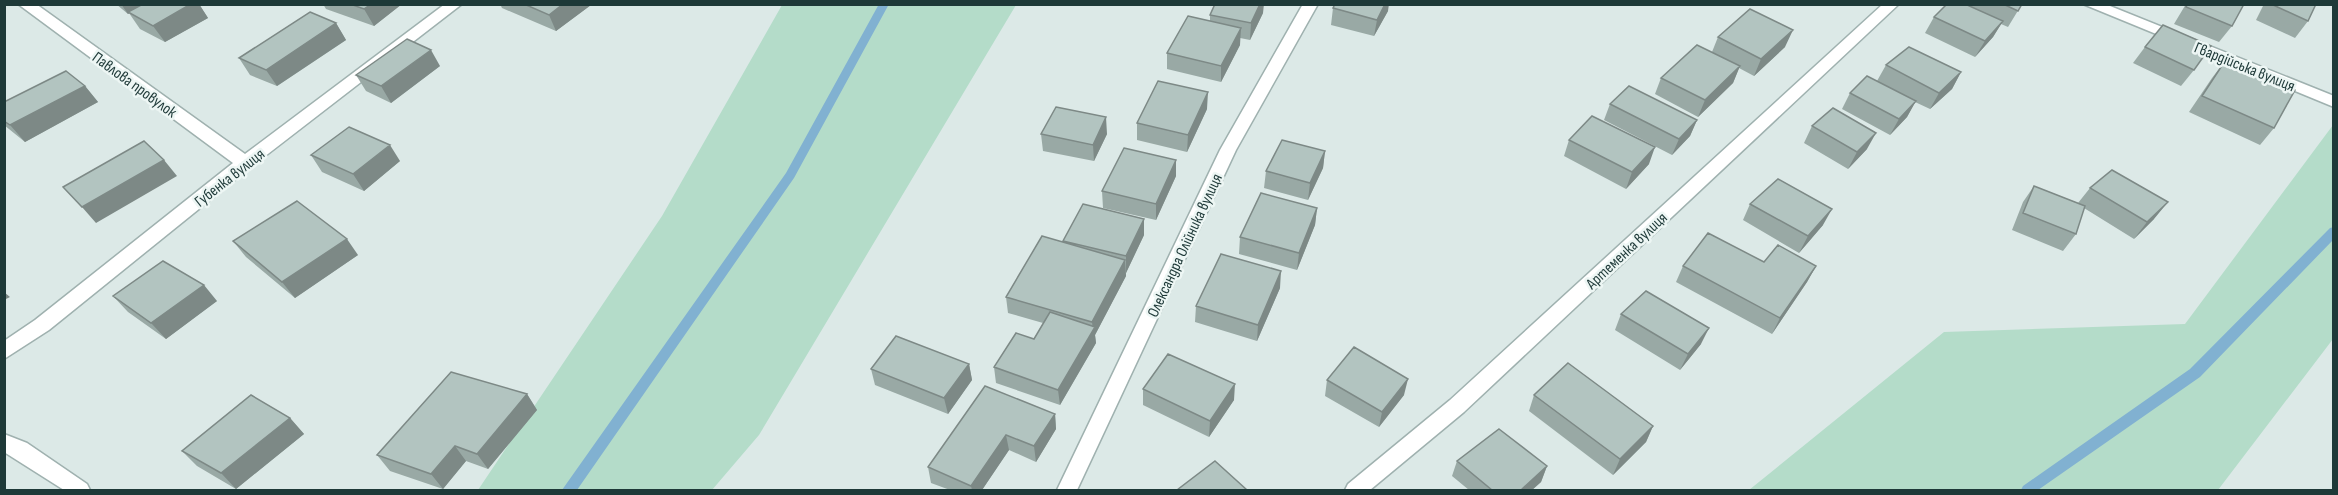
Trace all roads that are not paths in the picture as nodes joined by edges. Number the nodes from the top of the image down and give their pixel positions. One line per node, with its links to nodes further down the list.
1 (25, 4): 7 (street, Павлова провулок)
2 (455, 4): 7 (street, Губенка вулиця)
3 (1311, 4): 11 (street, Олександра Олійника вулиця)
4 (1892, 4): 12 (street, Артеменка вулиця)
5 (2090, 4): 6 (street, Гвардійська вулиця)
6 (2334, 102)
7 (245, 163): 8 (street, Губенка вулиця)
8 (4, 351)
9 (4, 442): 10 (street)
10 (81, 490)
11 (1067, 490)
12 (1355, 490)

